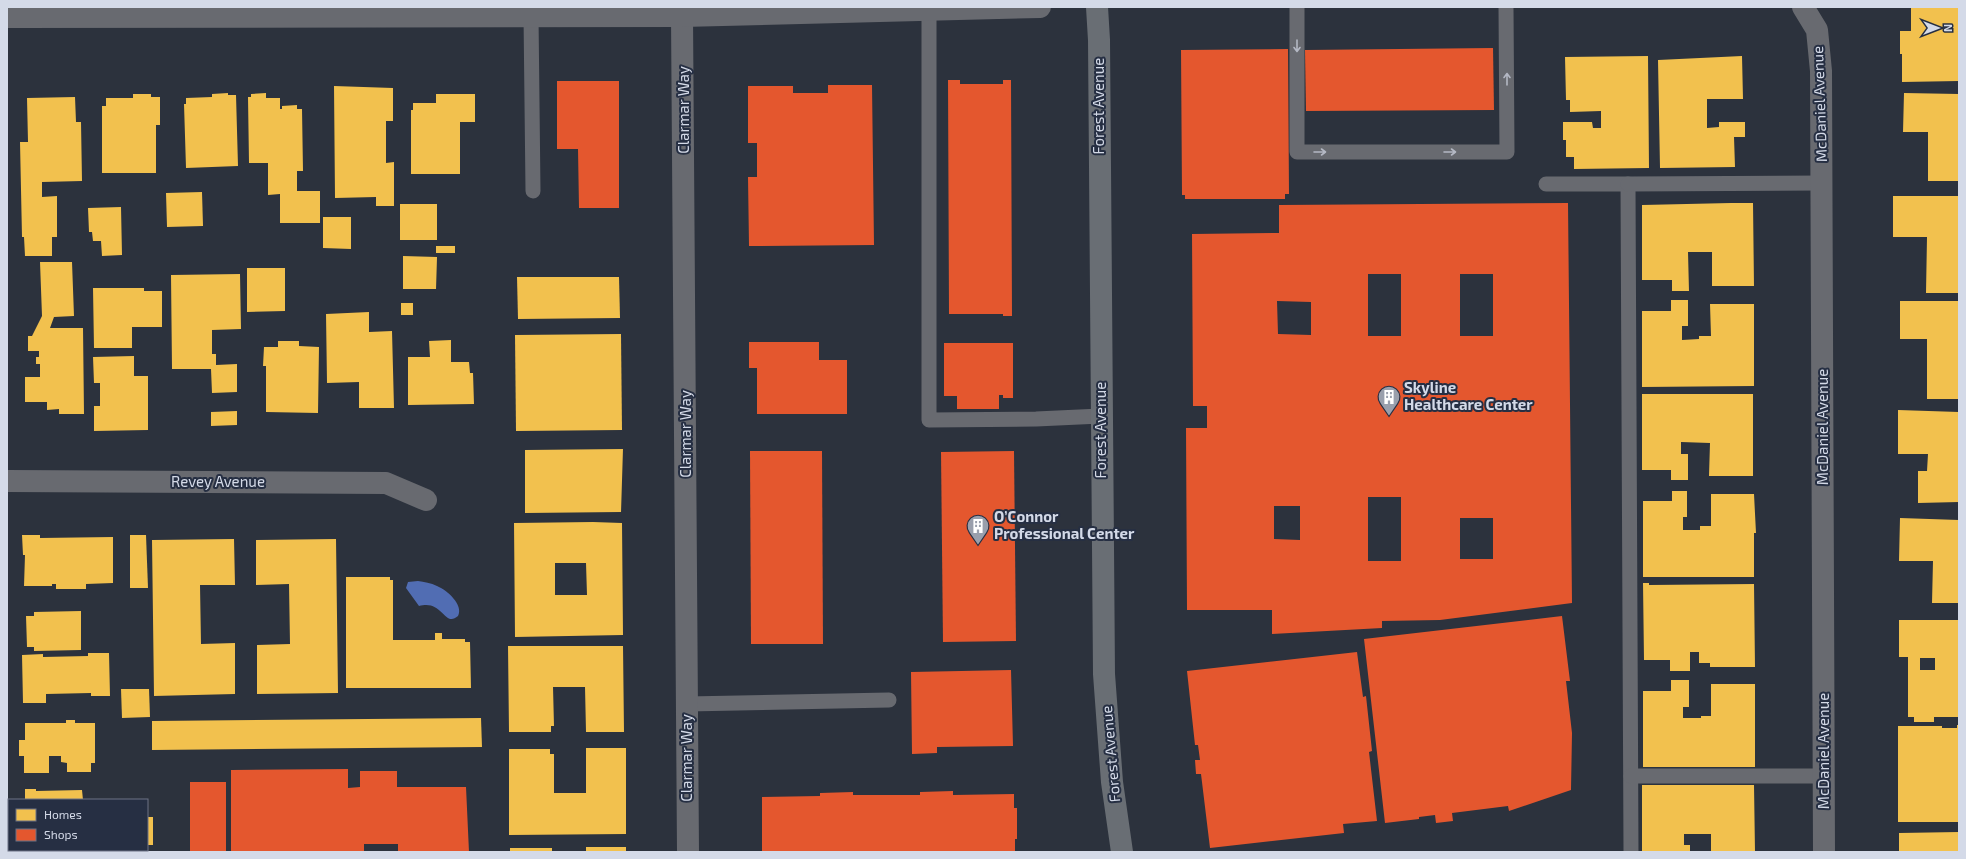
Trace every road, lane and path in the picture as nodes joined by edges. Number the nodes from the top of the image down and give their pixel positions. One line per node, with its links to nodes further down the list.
1 (1040, 7): 6 (street)
2 (1097, 7): 14 (main road, Forest Avenue)
3 (1297, 7): 4 (lane, one-way to 4)
4 (1506, 7)
5 (1803, 7): 10 (street, McDaniel Avenue)
6 (930, 10): 8 (street); 14 (lane)
7 (531, 15): 8 (street); 9 (street); 13 (lane)
8 (682, 16): 18 (street, Clarmar Way)
9 (7, 17)
10 (1822, 183): 12 (lane); 20 (street, McDaniel Avenue)
11 (1546, 184): 12 (lane)
12 (1628, 184): 19 (lane)
13 (533, 191)
14 (1101, 416): 22 (main road, Forest Avenue)
15 (7, 481): 16 (street, Revey Avenue)
16 (426, 500)
17 (889, 700): 18 (lane)
18 (687, 704): 21 (street, Clarmar Way)
19 (1631, 776): 20 (lane); 23 (lane)
20 (1824, 776): 24 (street, McDaniel Avenue)
21 (688, 852)
22 (1122, 852)
23 (1631, 852)
24 (1824, 852)

